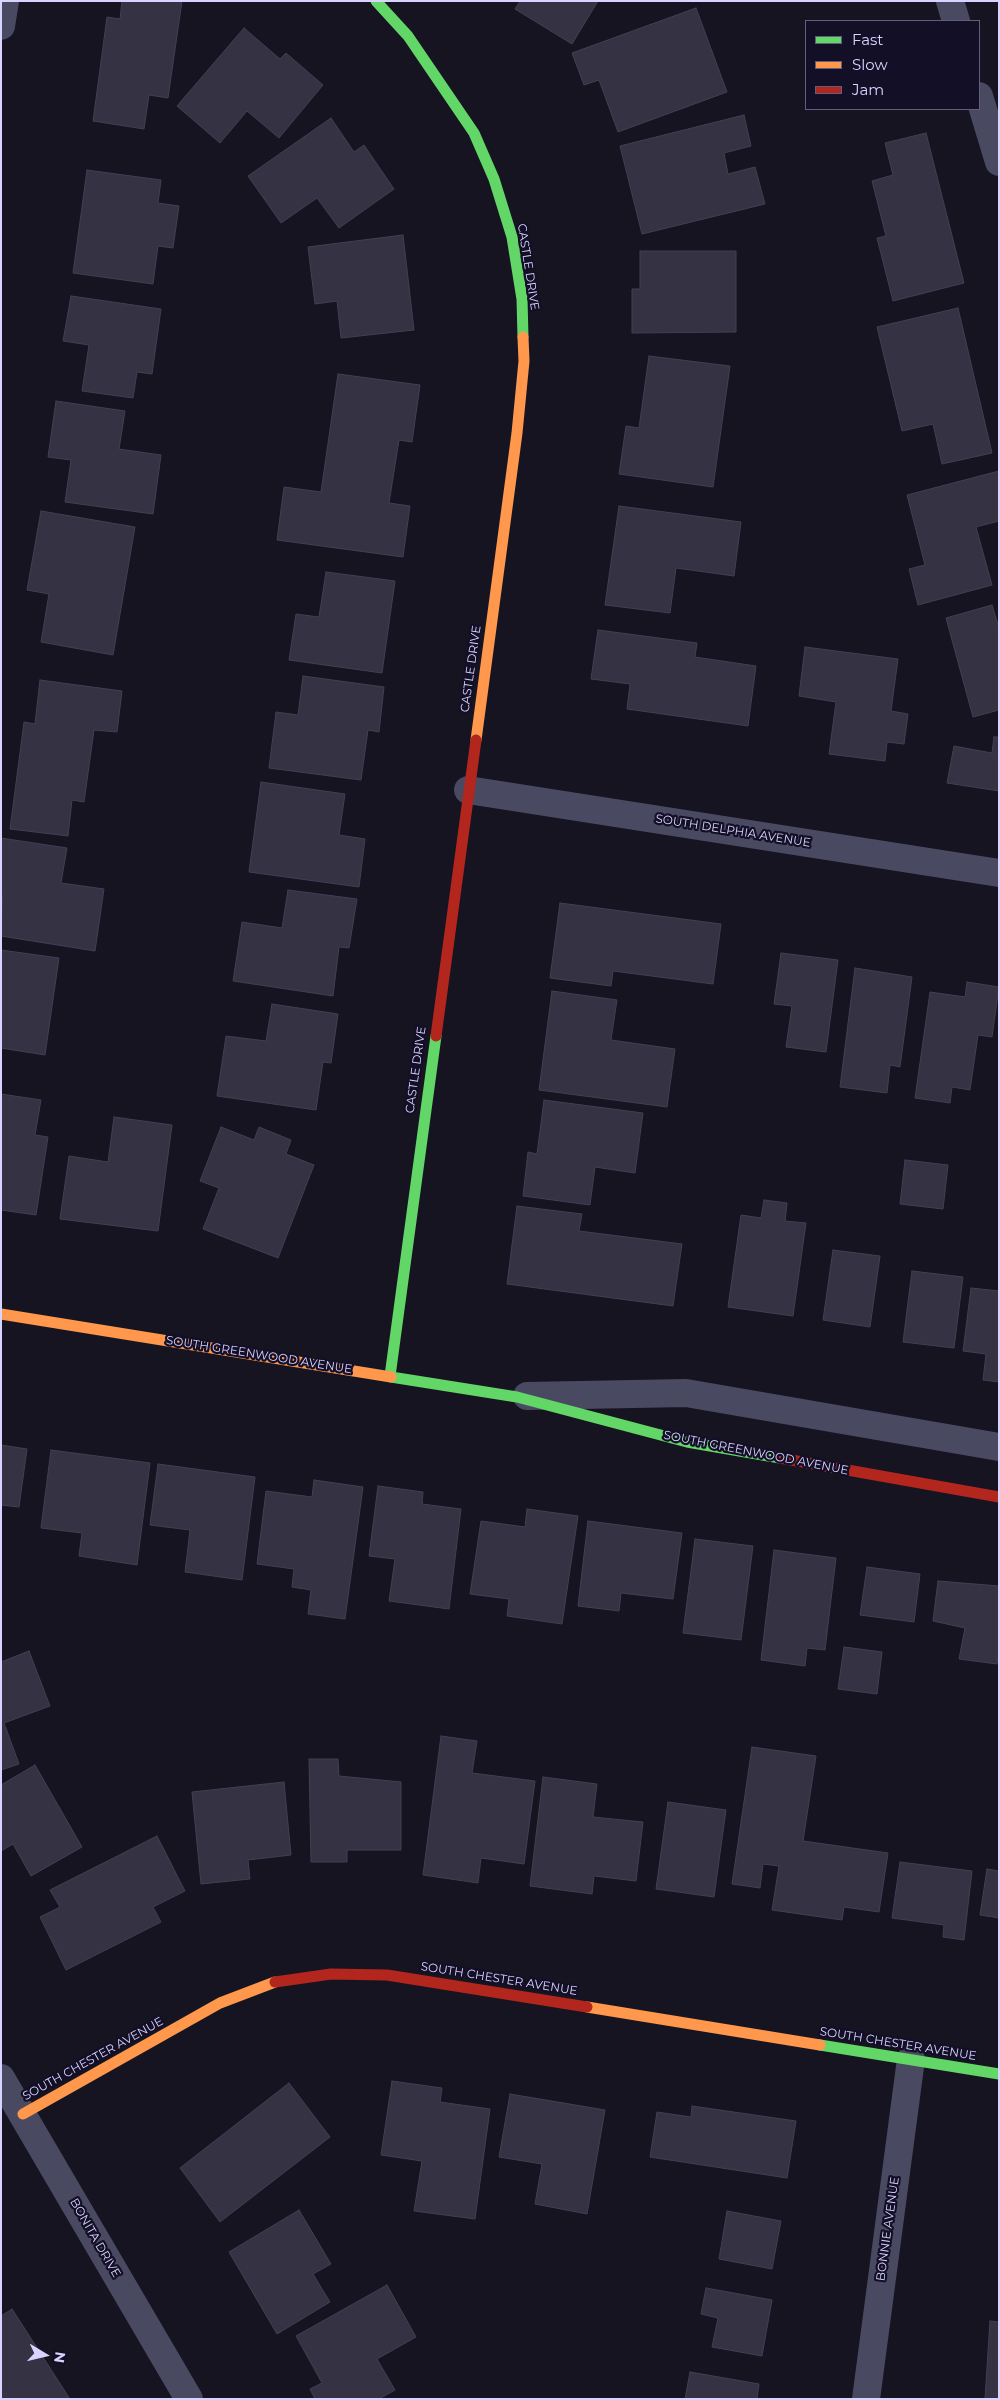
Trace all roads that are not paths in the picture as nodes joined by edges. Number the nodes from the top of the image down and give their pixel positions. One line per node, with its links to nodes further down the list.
1 (4, 1): 5 (street)
2 (376, 1): 8 (street, CASTLE DRIVE)
3 (950, 1): 4 (street)
4 (956, 20)
5 (1, 26)
6 (980, 99): 7 (street)
7 (999, 162)
8 (468, 790): 9 (street, SOUTH DELPHIA AVENUE); 11 (street, CASTLE DRIVE)
9 (999, 873)
10 (1, 1314): 11 (street, SOUTH GREENWOOD AVENUE)
11 (390, 1376): 12 (street, SOUTH GREENWOOD AVENUE)
12 (517, 1396): 13 (street, SOUTH GREENWOOD AVENUE); 14 (street, SOUTH GREENWOOD AVENUE)
13 (999, 1447)
14 (999, 1498)
15 (911, 2060): 16 (street, SOUTH CHESTER AVENUE); 18 (street, SOUTH CHESTER AVENUE); 20 (street, BONNIE AVENUE)
16 (999, 2074)
17 (1, 2078): 18 (street, BONITA DRIVE)
18 (23, 2114): 19 (street, BONITA DRIVE)
19 (189, 2399)
20 (866, 2399)

